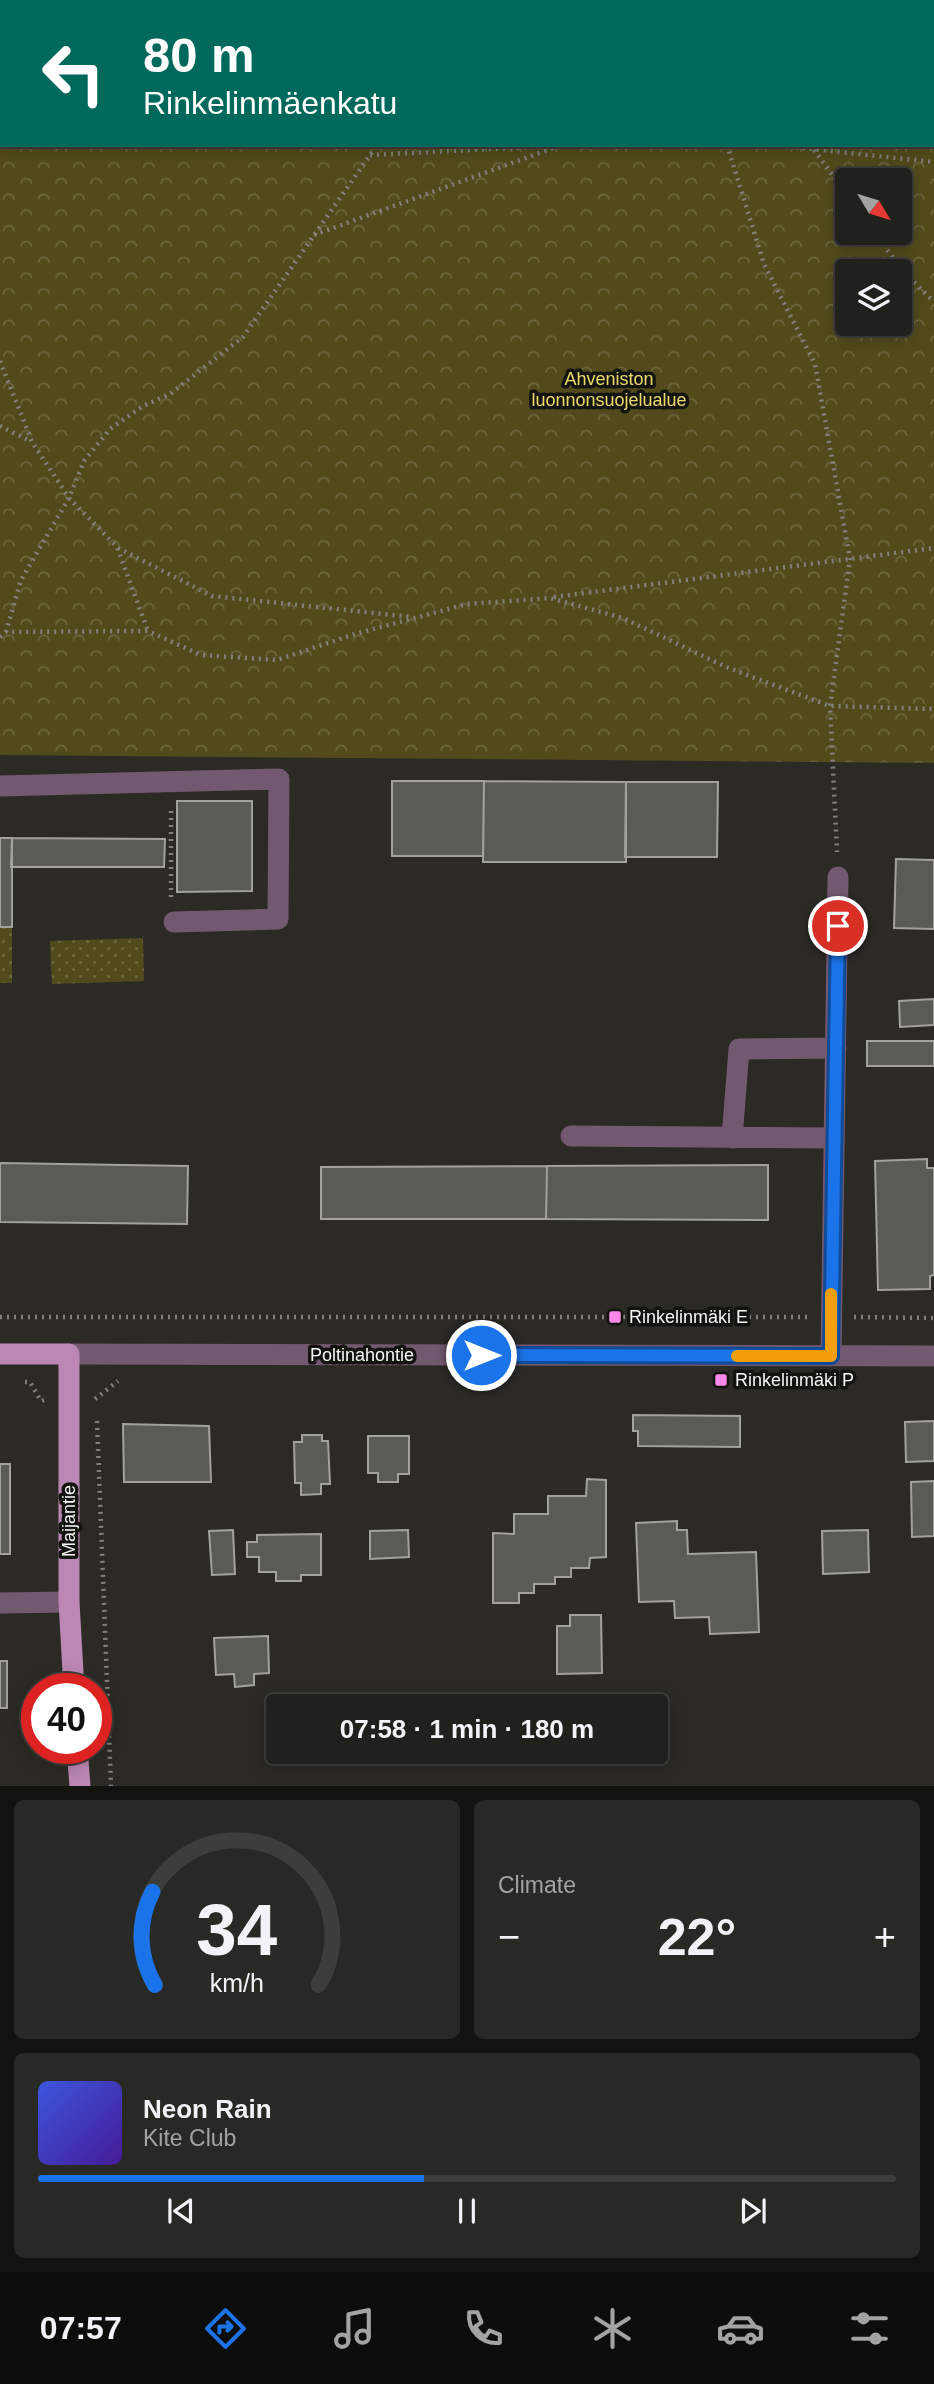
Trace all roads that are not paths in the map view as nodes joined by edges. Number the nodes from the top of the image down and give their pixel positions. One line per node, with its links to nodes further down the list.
1 (0, 786): 3 (street)
2 (838, 877): 4 (street)
3 (174, 922)
4 (836, 1048): 6 (street); 7 (street)
5 (571, 1136): 6 (street)
6 (733, 1138): 7 (street)
7 (834, 1139): 10 (street)
8 (0, 1354): 9 (main road, Poltinahontie)
9 (69, 1354): 10 (street, Poltinahontie); 13 (main road, Maijantie)
10 (831, 1356): 11 (street, Poltinahontie)
11 (934, 1356)
12 (0, 1602): 13 (street)
13 (69, 1602): 14 (main road, Maijantie)
14 (73, 1673)
15 (79, 1764): 16 (main road)
16 (80, 1786)

